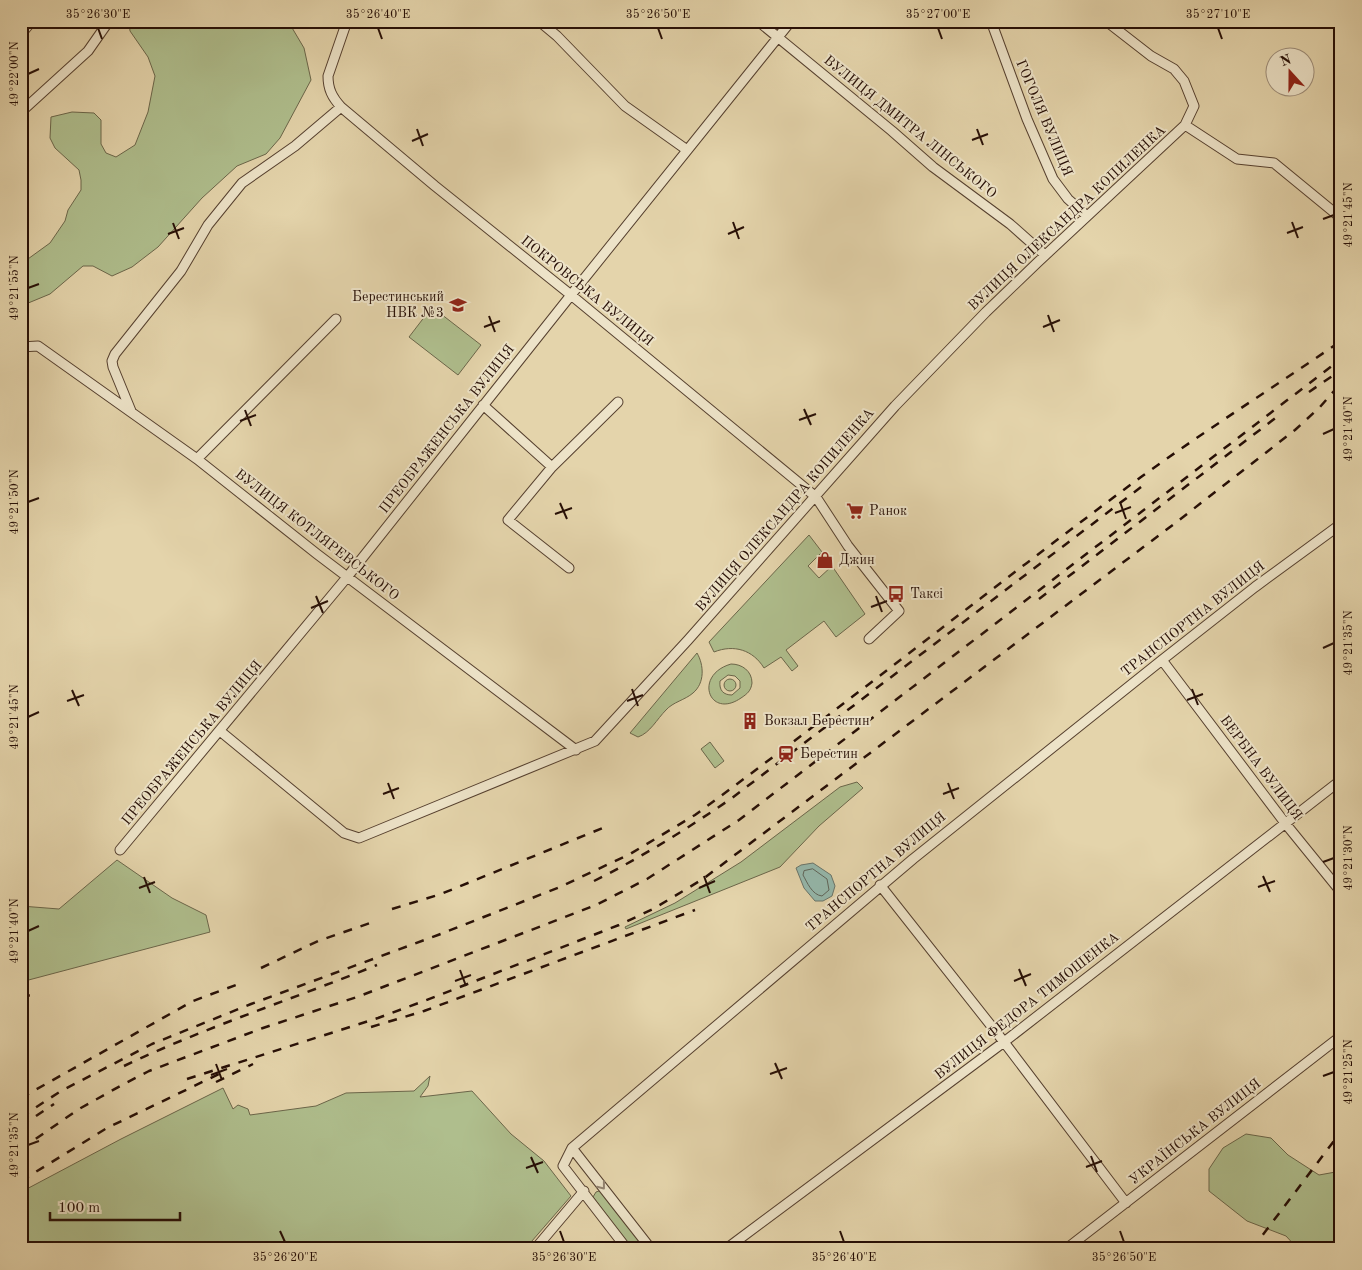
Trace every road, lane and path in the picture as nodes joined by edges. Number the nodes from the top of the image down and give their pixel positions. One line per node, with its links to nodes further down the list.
1 (32, 21): 9 (street)
2 (109, 21): 12 (street)
3 (347, 21): 11 (street, ПОКРОВСЬКА ВУЛИЦЯ)
4 (539, 21): 14 (street)
5 (758, 21): 10 (street, ВУЛИЦЯ ДМИТРА ЛІНСЬКОГО)
6 (791, 21): 10 (street, ПРЕОБРАЖЕНСЬКА ВУЛИЦЯ)
7 (991, 21): 15 (street, ГОГОЛЯ ВУЛИЦЯ)
8 (1106, 21): 13 (street)
9 (21, 34)
10 (778, 37): 14 (street, ПРЕОБРАЖЕНСЬКА ВУЛИЦЯ); 17 (street, ВУЛИЦЯ ДМИТРА ЛІНСЬКОГО)
11 (341, 107): 18 (street, ПОКРОВСЬКА ВУЛИЦЯ); 23 (street)
12 (21, 112)
13 (1185, 125): 15 (street, ВУЛИЦЯ ОЛЕКСАНДРА КОПИЛЕНКА); 16 (street)
14 (687, 150): 18 (street, ПРЕОБРАЖЕНСЬКА ВУЛИЦЯ)
15 (1087, 216): 17 (street, ВУЛИЦЯ ОЛЕКСАНДРА КОПИЛЕНКА)
16 (1341, 218)
17 (1045, 255): 26 (street, ВУЛИЦЯ ОЛЕКСАНДРА КОПИЛЕНКА)
18 (570, 295): 22 (street, ПРЕОБРАЖЕНСЬКА ВУЛИЦЯ); 26 (street, ПОКРОВСЬКА ВУЛИЦЯ)
19 (336, 319): 24 (street)
20 (21, 347): 23 (street, ВУЛИЦЯ КОТЛЯРЕВСЬКОГО)
21 (618, 402): 25 (street)
22 (484, 405): 25 (street); 29 (street, ПРЕОБРАЖЕНСЬКА ВУЛИЦЯ)
23 (131, 411): 24 (street, ВУЛИЦЯ КОТЛЯРЕВСЬКОГО)
24 (197, 460): 29 (street, ВУЛИЦЯ КОТЛЯРЕВСЬКОГО)
25 (552, 467): 28 (street)
26 (816, 497): 30 (street, ПОКРОВСЬКА ВУЛИЦЯ); 33 (street, ВУЛИЦЯ ОЛЕКСАНДРА КОПИЛЕНКА)
27 (1341, 524): 31 (street, ТРАНСПОРТНА ВУЛИЦЯ)
28 (569, 568)
29 (348, 576): 32 (street, ПРЕОБРАЖЕНСЬКА ВУЛИЦЯ); 33 (street, ВУЛИЦЯ КОТЛЯРЕВСЬКОГО)
30 (869, 639)
31 (1162, 660): 35 (street, ВЕРБНА ВУЛИЦЯ); 37 (street, ТРАНСПОРТНА ВУЛИЦЯ)
32 (220, 731): 33 (street, ВУЛИЦЯ ОЛЕКСАНДРА КОПИЛЕНКА); 36 (street, ПРЕОБРАЖЕНСЬКА ВУЛИЦЯ)
33 (576, 750)
34 (1341, 780): 35 (street, ВУЛИЦЯ ФЕДОРА ТИМОШЕНКА)
35 (1285, 823): 38 (street, ВЕРБНА ВУЛИЦЯ); 40 (street, ВУЛИЦЯ ФЕДОРА ТИМОШЕНКА)
36 (120, 850)
37 (880, 886): 40 (street); 41 (street, ТРАНСПОРТНА ВУЛИЦЯ)
38 (1341, 892)
39 (1341, 1036): 43 (street, УКРАЇНСЬКА ВУЛИЦЯ)
40 (1004, 1042): 43 (street); 47 (street, ВУЛИЦЯ ФЕДОРА ТИМОШЕНКА)
41 (572, 1148): 42 (street, ТРАНСПОРТНА ВУЛИЦЯ); 46 (street, one-way to 46)
42 (584, 1191): 44 (street); 45 (street)
43 (1126, 1203): 48 (street, УКРАЇНСЬКА ВУЛИЦЯ)
44 (535, 1249)
45 (627, 1249)
46 (652, 1249)
47 (726, 1249)
48 (1066, 1249)

